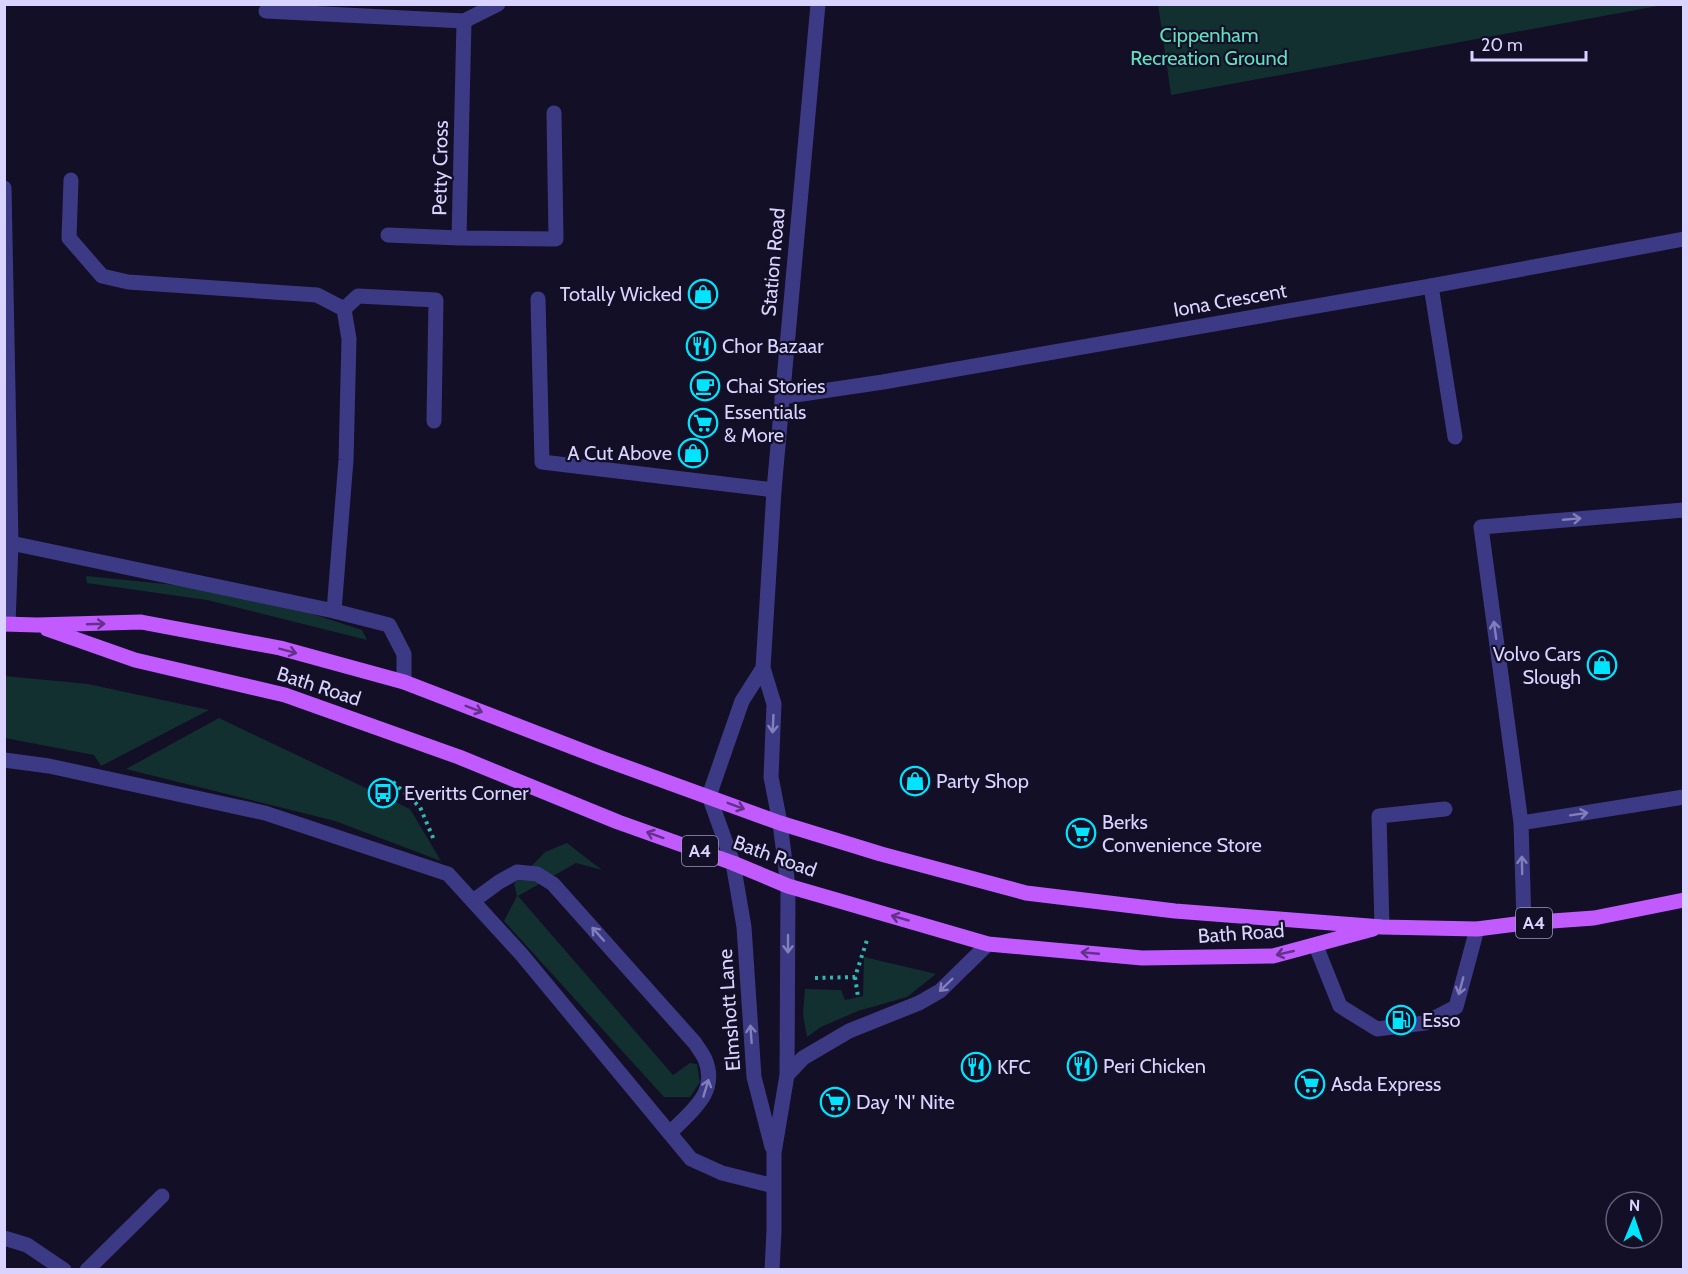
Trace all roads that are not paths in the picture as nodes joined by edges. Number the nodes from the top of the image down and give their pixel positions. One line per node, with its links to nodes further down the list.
1 (498, 4): 4 (street)
2 (818, 4): 14 (street, Station Road)
3 (266, 11): 4 (street)
4 (464, 21): 9 (street, Petty Cross)
5 (554, 113): 9 (street, Petty Cross)
6 (71, 180): 13 (street)
7 (4, 188): 19 (street)
8 (388, 235): 9 (street)
9 (459, 238)
10 (1683, 239): 11 (street, Iona Crescent)
11 (1431, 286): 14 (street, Iona Crescent); 16 (street)
12 (538, 299): 17 (street)
13 (344, 309): 15 (street); 20 (street)
14 (782, 397): 17 (street, Station Road)
15 (434, 421)
16 (1455, 437)
17 (774, 490): 23 (street, Station Road)
18 (1683, 510): 30 (street, one-way to 18)
19 (8, 543): 20 (street); 21 (street)
20 (334, 611): 24 (street)
21 (6, 624): 22 (main road, Bath Road / A4)
22 (38, 625): 24 (main road, Bath Road / A4, one-way to 24); 31 (main road, Bath Road / A4, one-way to 22)
23 (763, 668): 26 (street, Station Road); 29 (street, Station Road, one-way to 29)
24 (404, 682): 26 (main road, Bath Road / A4, one-way to 26)
25 (4, 760): 34 (street)
26 (709, 796): 29 (main road, Bath Road / A4, one-way to 29); 31 (street)
27 (1683, 798): 30 (street, one-way to 27)
28 (1445, 809): 36 (street)
29 (780, 823): 32 (street, Station Road); 36 (main road, Bath Road / A4)
30 (1521, 823): 35 (street, one-way to 30)
31 (733, 863): 32 (main road, Bath Road / A4); 42 (street, Elmshott Lane, one-way to 31)
32 (788, 886): 38 (main road, Bath Road / A4, one-way to 32); 40 (street, Elmshott Lane, one-way to 40)
33 (1683, 900): 35 (main road, Bath Road / A4)
34 (473, 901): 41 (street); 41 (street, one-way to 34)
35 (1524, 923): 37 (main road, Bath Road / A4)
36 (1382, 927): 37 (main road, Bath Road / A4); 39 (main road, Bath Road / A4)
37 (1477, 929): 39 (street, one-way to 39)
38 (988, 944): 39 (main road, Bath Road / A4, one-way to 38); 40 (street, one-way to 40)
39 (1316, 945)
40 (787, 1075): 42 (street, Elmshott Lane)
41 (670, 1133): 43 (street)
42 (774, 1152): 43 (street, Elmshott Lane)
43 (774, 1186): 48 (street, Elmshott Lane)
44 (162, 1196): 47 (street)
45 (4, 1238): 46 (street)
46 (64, 1269)
47 (87, 1269)
48 (772, 1269)

